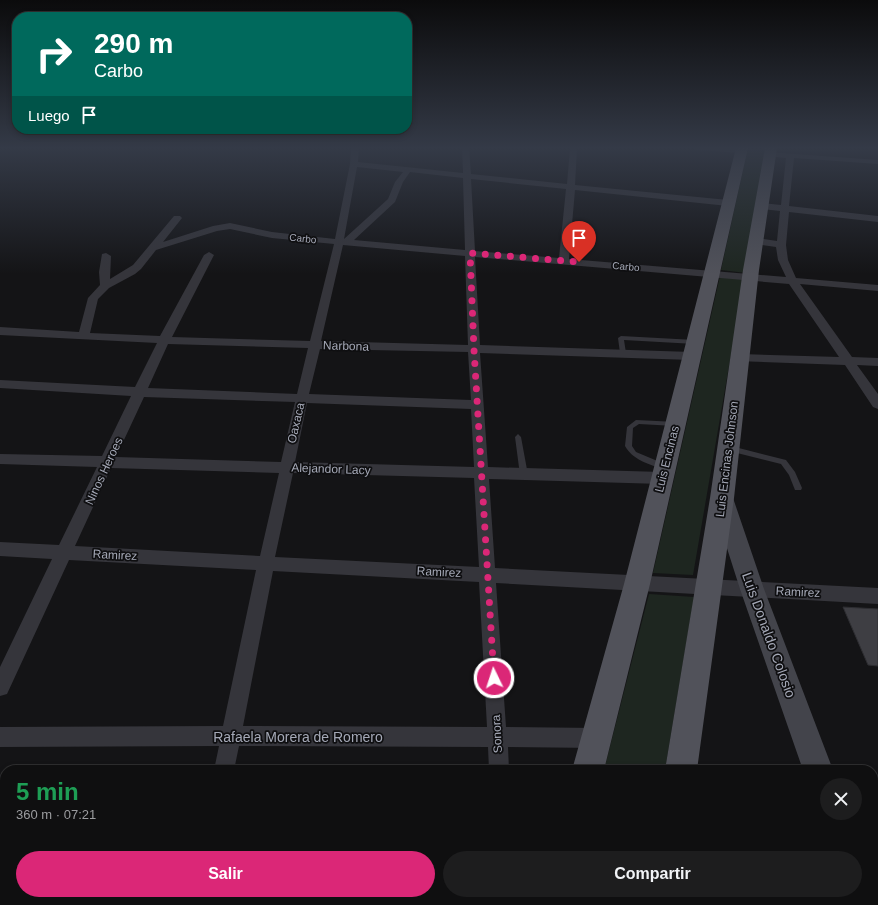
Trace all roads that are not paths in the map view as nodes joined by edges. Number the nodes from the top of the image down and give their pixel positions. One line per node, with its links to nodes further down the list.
1 (350, 190): 15 (street, Oaxaca)
2 (396, 190): 15 (street)
3 (468, 190): 18 (street, Sonora)
4 (572, 190): 21 (street)
5 (604, 190): 9 (street)
6 (731, 190): 9 (main road, Luis Encinas)
7 (765, 190): 10 (main road, Luis Encinas Johnson)
8 (786, 190): 11 (street)
9 (728, 203): 22 (main road, Luis Encinas)
10 (762, 206): 11 (street); 14 (main road, Luis Encinas Johnson)
11 (784, 208): 13 (street); 16 (street)
12 (177, 218): 17 (street)
13 (878, 219)
14 (756, 241): 16 (street); 23 (main road, Luis Encinas Johnson)
15 (343, 242): 17 (street, Carbo); 18 (street, Carbo); 30 (street, Oaxaca)
16 (781, 245): 24 (street)
17 (153, 248): 25 (street)
18 (470, 253): 21 (street, Carbo); 32 (street, Sonora)
19 (209, 255): 29 (street, Ninos Heroes)
20 (106, 256): 25 (street)
21 (564, 261): 22 (street, Carbo)
22 (711, 274): 23 (street, Carbo); 31 (main road, Luis Encinas)
23 (750, 278): 24 (street, Carbo); 33 (main road, Luis Encinas Johnson)
24 (793, 282): 26 (street, Carbo); 34 (street)
25 (105, 286): 28 (street)
26 (878, 288)
27 (0, 331): 28 (street, Narbona)
28 (84, 335): 29 (street, Narbona)
29 (164, 340): 30 (street, Narbona); 37 (street, Ninos Heroes)
30 (314, 345): 32 (street, Narbona); 38 (street, Oaxaca)
31 (693, 349): 32 (street, Narbona); 41 (main road, Luis Encinas)
32 (474, 350): 40 (street, Sonora)
33 (740, 358): 34 (street); 43 (main road, Luis Encinas Johnson)
34 (848, 360): 35 (street); 39 (street)
35 (878, 362)
36 (0, 384): 37 (street)
37 (140, 392): 38 (street); 45 (street, Ninos Heroes)
38 (302, 398): 40 (street); 46 (street, Oaxaca)
39 (878, 404)
40 (478, 405): 48 (street, Sonora)
41 (675, 424): 47 (main road, Luis Encinas); 47 (lane)
42 (518, 437): 49 (lane)
43 (728, 448): 50 (lane); 51 (main road, Luis Encinas Johnson)
44 (0, 459): 45 (street, Alejandor Lacy)
45 (108, 463): 46 (street, Alejandor Lacy); 53 (street, Ninos Heroes)
46 (286, 467): 48 (street, Alejandor Lacy); 54 (street, Oaxaca)
47 (663, 473): 49 (street, Alejandor Lacy); 56 (main road, Luis Encinas)
48 (482, 474): 49 (street, Alejandor Lacy); 55 (street, Sonora)
49 (524, 475)
50 (798, 488)
51 (722, 498): 57 (main road, Luis Encinas Johnson); 58 (main road, Luis Donaldo Colosio)
52 (0, 549): 53 (street, Ramirez)
53 (65, 552): 54 (street, Ramirez); 60 (street, Ninos Heroes)
54 (266, 563): 55 (street, Ramirez); 62 (street, Oaxaca)
55 (488, 575): 56 (street, Ramirez); 63 (street, Sonora)
56 (638, 584): 57 (street, Ramirez); 64 (main road, Luis Encinas)
57 (710, 587): 58 (street, Ramirez); 68 (main road, Luis Encinas Johnson)
58 (752, 589): 59 (street, Ramirez); 69 (main road, Luis Donaldo Colosio)
59 (878, 596)
60 (0, 687)
61 (0, 737): 62 (street, Rafaela Morera de Romero)
62 (231, 737): 63 (street, Rafaela Morera de Romero); 65 (street, Oaxaca)
63 (498, 737): 64 (street, Rafaela Morera de Romero); 66 (street, Sonora)
64 (597, 738): 67 (main road, Luis Encinas)
65 (225, 765)
66 (499, 765)
67 (589, 765)
68 (682, 765)
69 (816, 765)

